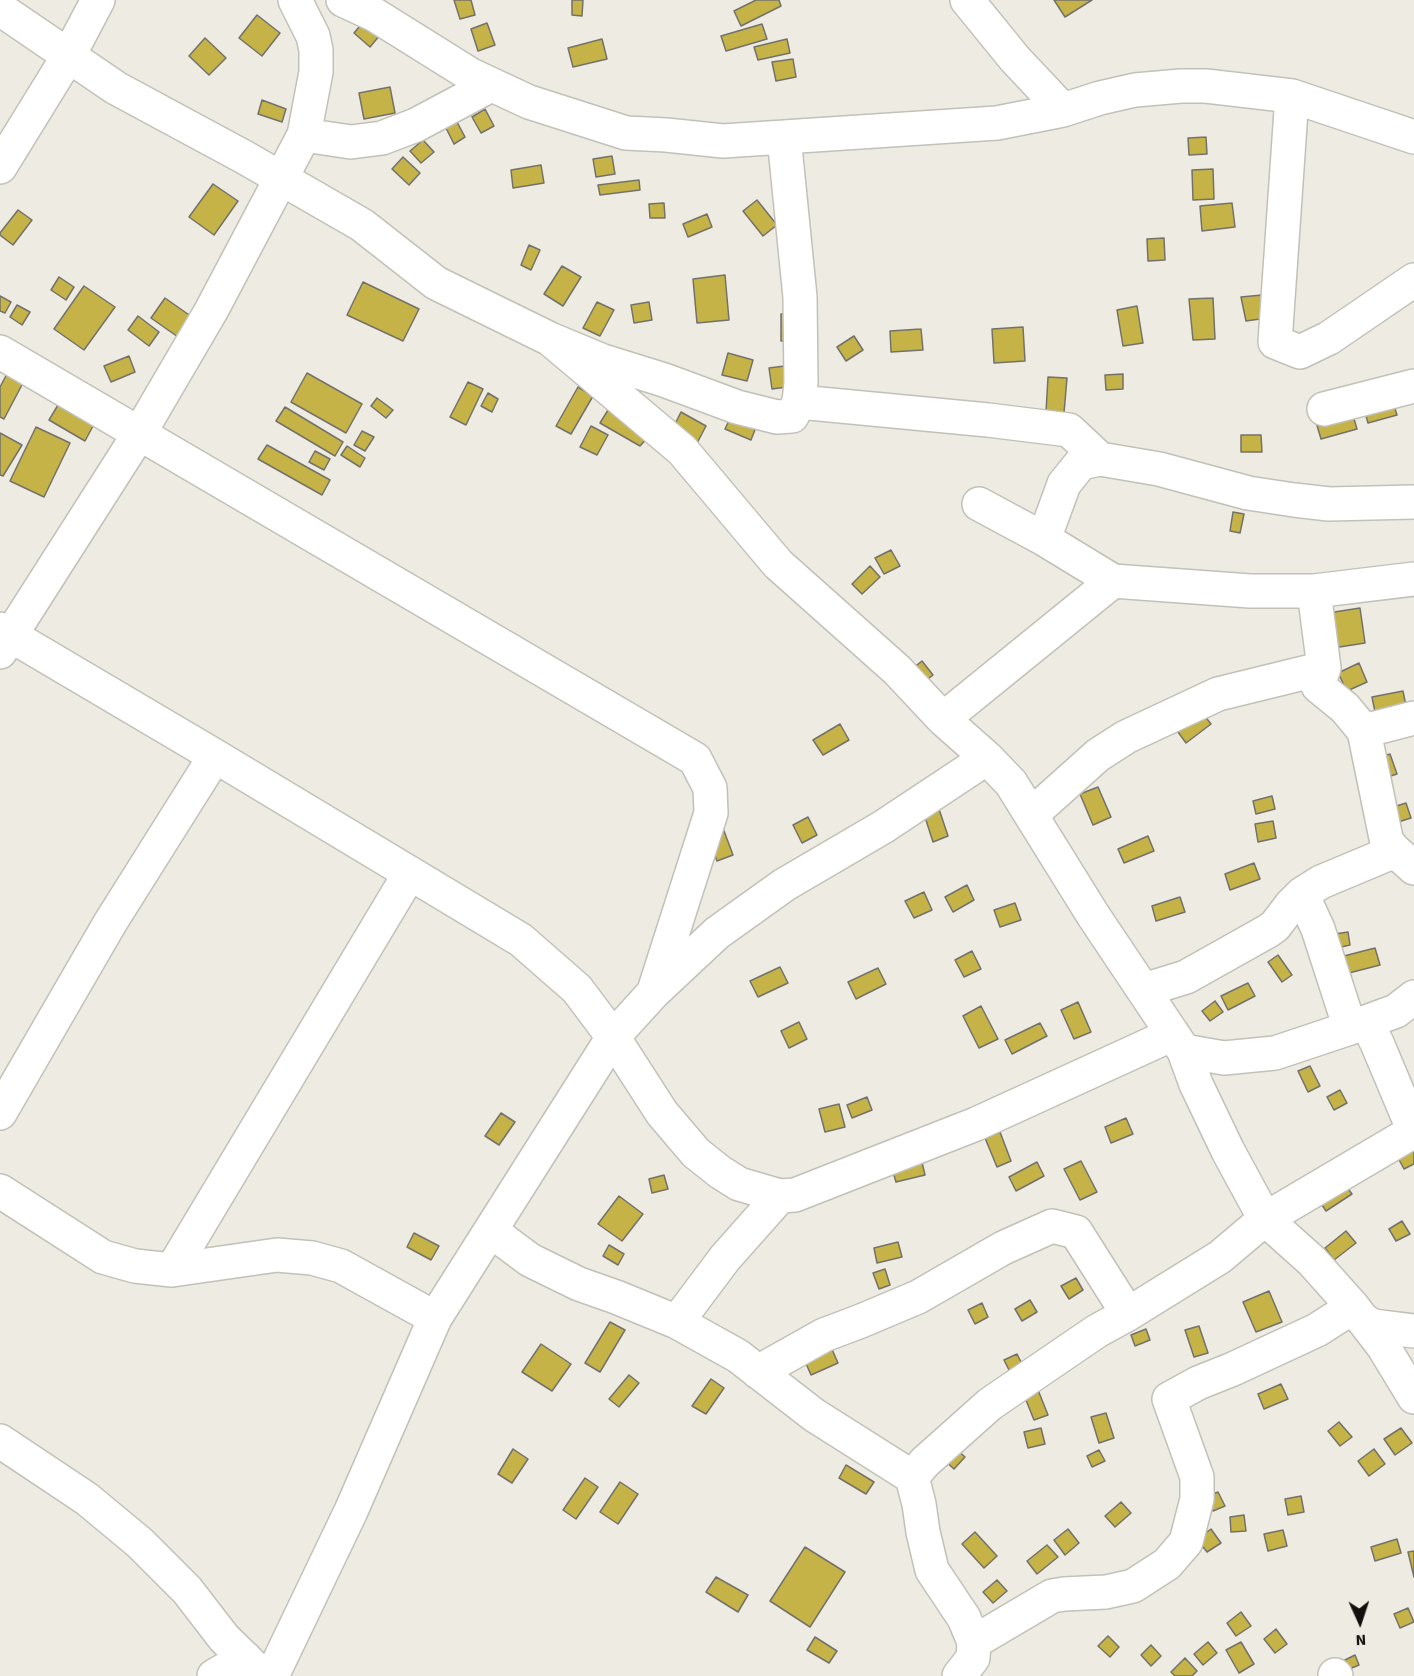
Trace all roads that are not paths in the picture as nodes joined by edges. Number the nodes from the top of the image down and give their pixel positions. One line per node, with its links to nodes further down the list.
1 (98, 0): 6 (street)
2 (295, 0): 10 (street)
3 (343, 0): 7 (street)
4 (967, 0): 9 (street)
5 (0, 9): 6 (street)
6 (69, 55): 13 (street); 14 (street)
7 (491, 85): 10 (street); 11 (street)
8 (1292, 96): 9 (street); 12 (street); 15 (street)
9 (1063, 110): 11 (street)
10 (304, 135): 14 (street)
11 (784, 137): 19 (street)
12 (1414, 137)
13 (0, 167)
14 (282, 178): 16 (street); 21 (street)
15 (1414, 279)
16 (550, 339): 19 (street); 32 (street)
17 (0, 352): 21 (street)
18 (1414, 386): 20 (street)
19 (799, 402): 22 (street)
20 (1324, 409)
21 (139, 434): 29 (street); 41 (street)
22 (1100, 459): 23 (street); 25 (street)
23 (1414, 502)
24 (979, 504): 25 (street)
25 (1044, 538): 27 (street)
26 (1414, 579): 28 (street)
27 (1113, 581): 28 (street); 32 (street)
28 (1314, 591): 30 (street)
29 (3, 639): 34 (street)
30 (1324, 669): 33 (street); 36 (street)
31 (1414, 718): 33 (street)
32 (944, 719): 35 (street)
33 (1364, 731): 37 (street)
34 (215, 756): 38 (street); 46 (street)
35 (987, 758): 36 (street); 41 (street)
36 (1031, 815): 40 (street)
37 (1404, 859): 39 (street)
38 (410, 873): 44 (street); 52 (street)
39 (1302, 894): 40 (street); 43 (street)
40 (1143, 990): 45 (street)
41 (654, 993): 44 (street)
42 (1414, 997): 43 (street)
43 (1358, 1025): 45 (street); 47 (street)
44 (613, 1037): 49 (street); 51 (street)
45 (1179, 1042): 49 (street); 50 (street)
46 (0, 1113)
47 (1414, 1131): 50 (street)
48 (0, 1191): 52 (street)
49 (780, 1196): 56 (street)
50 (1265, 1219): 53 (street); 54 (street)
51 (490, 1231): 55 (street); 56 (street)
52 (172, 1270): 55 (street)
53 (1358, 1313): 57 (street); 59 (street); 62 (street)
54 (1128, 1314): 58 (street); 61 (street)
55 (435, 1318): 65 (street)
56 (677, 1322): 58 (street)
57 (1414, 1331)
58 (758, 1372): 61 (street)
59 (1414, 1397)
60 (0, 1441): 63 (street)
61 (912, 1477): 62 (street)
62 (974, 1642): 66 (street)
63 (254, 1667): 64 (street)
64 (214, 1676)
65 (272, 1676)
66 (959, 1676)

